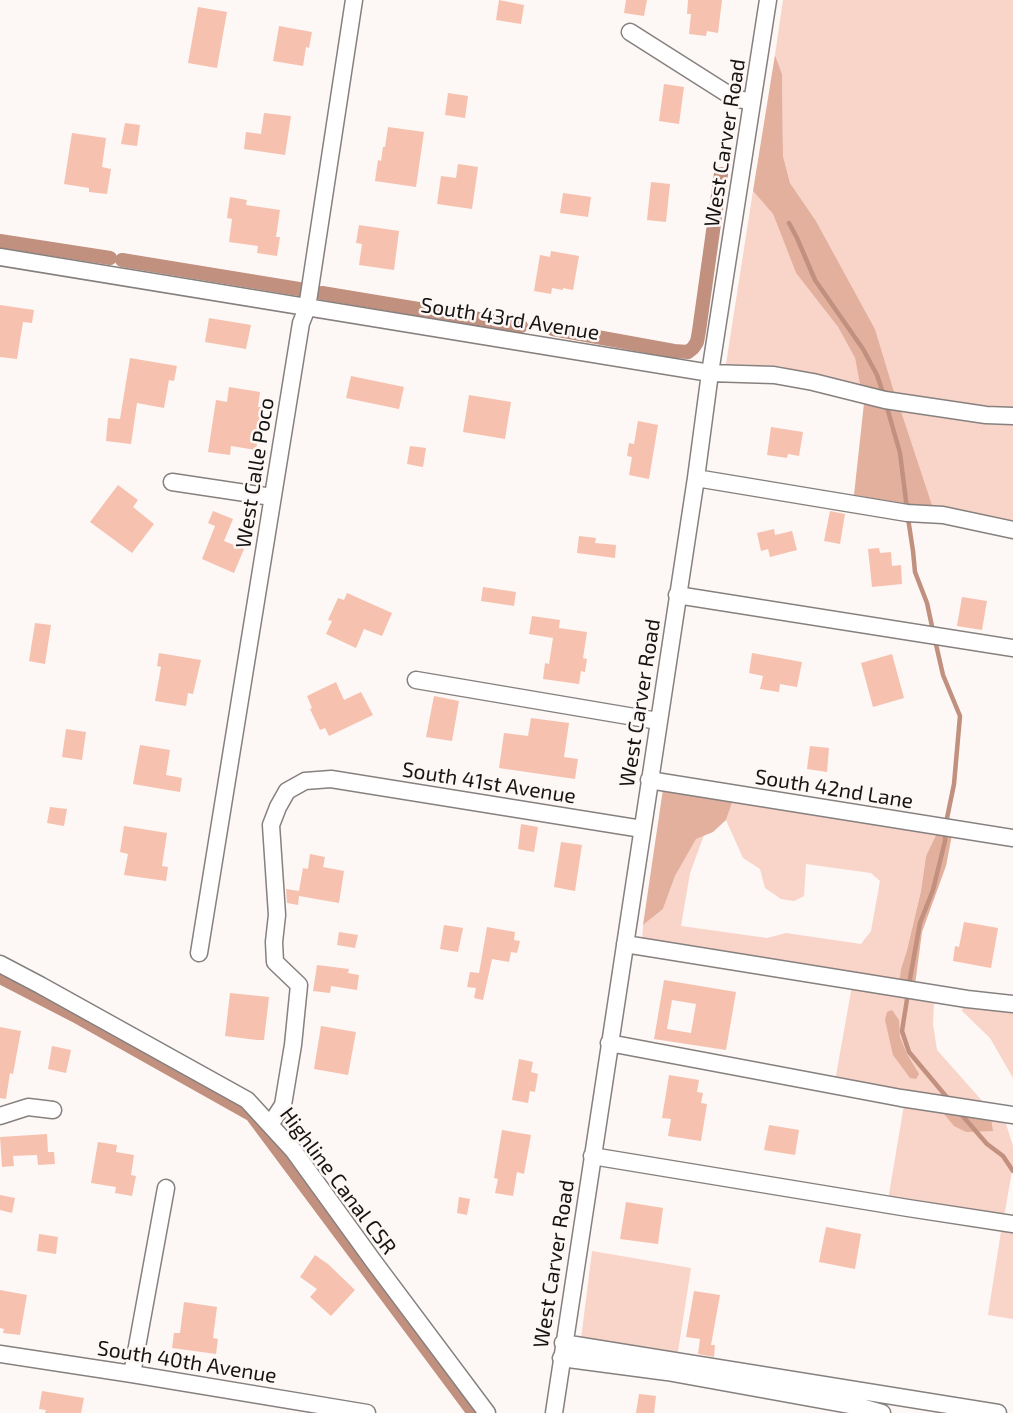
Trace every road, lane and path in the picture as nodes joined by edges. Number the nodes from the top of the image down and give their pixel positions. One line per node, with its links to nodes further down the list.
1 (354, 0): 6 (street, West Calle Poco)
2 (768, 0): 4 (street, West Carver Road)
3 (630, 32): 4 (street)
4 (752, 102): 7 (street, West Carver Road)
5 (0, 257): 6 (street, South 43rd Avenue)
6 (307, 307): 7 (street, South 43rd Avenue); 11 (street, West Calle Poco)
7 (710, 373): 8 (street, South 43rd Avenue); 9 (street, West Carver Road)
8 (1013, 416)
9 (696, 478): 12 (street); 13 (street, West Carver Road)
10 (172, 482): 11 (street)
11 (272, 498): 21 (street, West Calle Poco)
12 (1013, 530)
13 (677, 595): 14 (street); 16 (street, West Carver Road)
14 (1013, 648)
15 (416, 680): 16 (street)
16 (658, 721): 17 (street, West Carver Road)
17 (649, 780): 18 (street, West Carver Road); 19 (street, South 42nd Lane)
18 (642, 829): 20 (street, West Carver Road); 28 (street, South 41st Avenue)
19 (1013, 838)
20 (625, 944): 23 (street); 24 (street, West Carver Road)
21 (199, 953)
22 (0, 964): 28 (street, Highline Canal CSR)
23 (1013, 1004)
24 (609, 1043): 26 (street); 29 (street, West Carver Road)
25 (53, 1110): 27 (street)
26 (1013, 1115)
27 (0, 1116)
28 (270, 1125): 37 (street, Highline Canal CSR)
29 (592, 1156): 31 (street); 32 (street, West Carver Road)
30 (166, 1188): 34 (street)
31 (1013, 1224)
32 (562, 1350): 38 (street, West Carver Road); 39 (street); 40 (street)
33 (0, 1354): 34 (street, South 40th Avenue)
34 (132, 1374): 35 (street, South 40th Avenue)
35 (339, 1411): 36 (street, South 40th Avenue)
36 (367, 1413)
37 (487, 1413)
38 (554, 1413)
39 (882, 1413)
40 (998, 1413)

